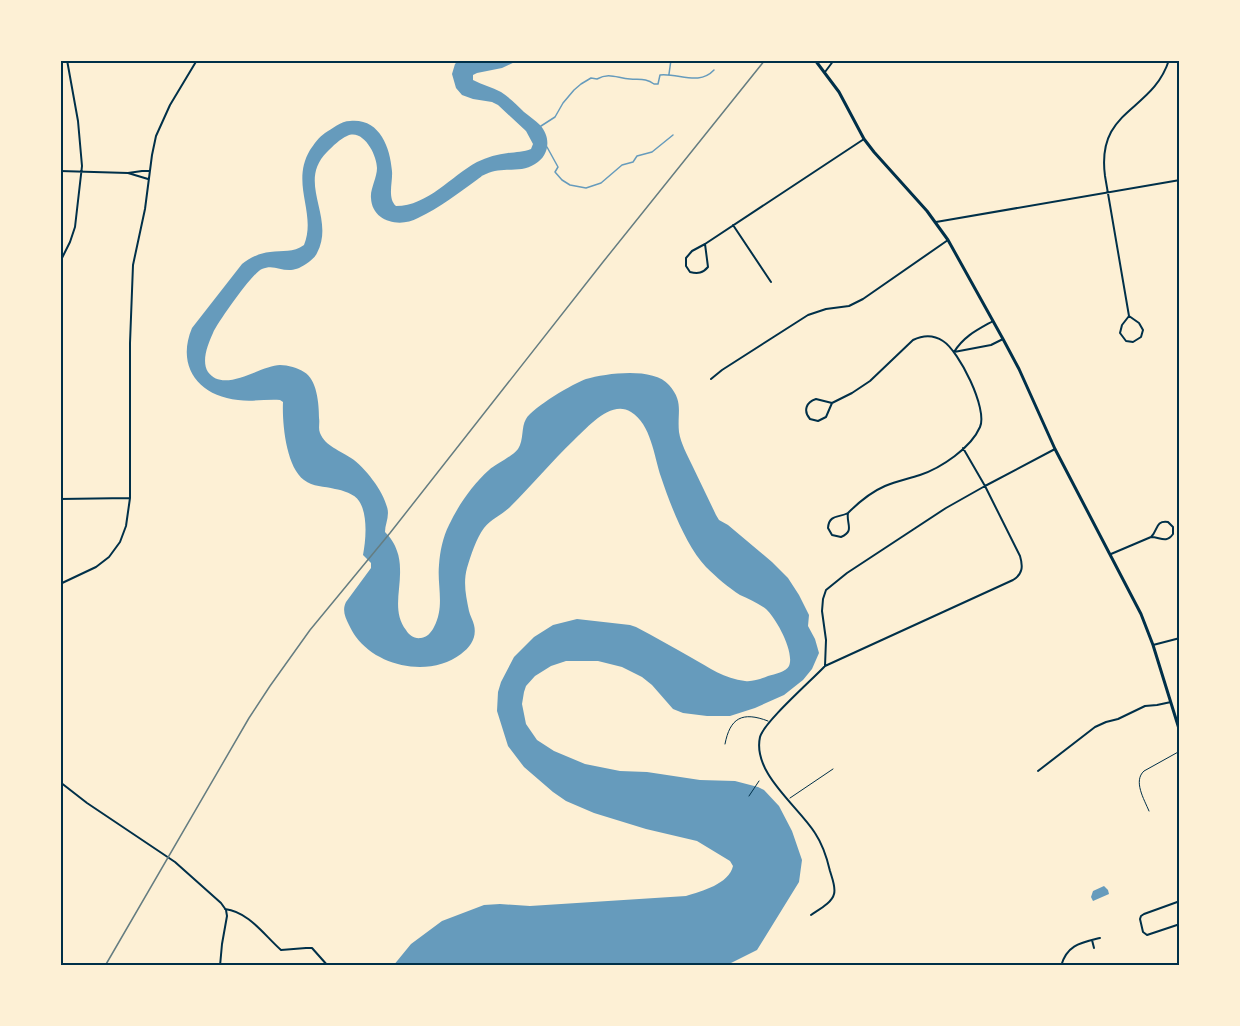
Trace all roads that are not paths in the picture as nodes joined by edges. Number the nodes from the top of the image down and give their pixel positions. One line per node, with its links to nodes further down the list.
1 (67, 60): 10 (street)
2 (197, 60): 9 (street)
3 (815, 60): 6 (main road)
4 (834, 60): 6 (street)
5 (1169, 60): 14 (street)
6 (825, 72): 7 (main road)
7 (864, 139): 15 (main road); 16 (street)
8 (60, 171): 10 (street)
9 (150, 171): 11 (street); 12 (street)
10 (81, 172): 11 (street); 19 (street)
11 (128, 173): 12 (street)
12 (149, 179): 30 (street)
13 (1180, 180): 14 (street)
14 (1108, 192): 15 (street); 21 (street)
15 (936, 222): 17 (main road)
16 (733, 225): 18 (street); 20 (street)
17 (948, 240): 22 (main road); 25 (street)
18 (705, 244): 18 (street)
19 (60, 262)
20 (771, 282)
21 (1129, 316): 21 (street)
22 (993, 321): 23 (main road); 24 (street)
23 (1003, 339): 24 (street); 28 (main road)
24 (954, 352): 26 (street); 27 (street)
25 (711, 379)
26 (832, 403): 26 (street)
27 (963, 448): 29 (street); 32 (street)
28 (1055, 449): 29 (street); 34 (main road)
29 (985, 486): 38 (street); 38 (street)
30 (130, 498): 31 (street); 35 (street)
31 (60, 499)
32 (848, 513): 32 (street)
33 (1151, 537): 33 (street); 34 (street)
34 (1111, 554): 37 (main road)
35 (60, 584)
36 (1180, 638): 37 (street)
37 (1153, 645): 39 (main road)
38 (825, 666): 41 (street)
39 (1171, 702): 40 (main road); 46 (street)
40 (1178, 720): 42 (main road)
41 (770, 722): 43 (lane); 48 (street)
42 (1180, 732)
43 (725, 744)
44 (1180, 751): 49 (lane)
45 (833, 769): 48 (lane)
46 (1038, 771)
47 (60, 782): 51 (street)
48 (788, 799): 52 (street)
49 (1149, 811)
50 (1180, 901): 53 (street)
51 (225, 909): 57 (street); 58 (street)
52 (811, 915)
53 (1180, 924)
54 (1100, 938): 55 (street)
55 (1092, 940): 56 (street); 61 (street)
56 (1095, 948)
57 (220, 966)
58 (328, 966)
59 (968, 966): 60 (street)
60 (973, 966)
61 (1061, 966)

